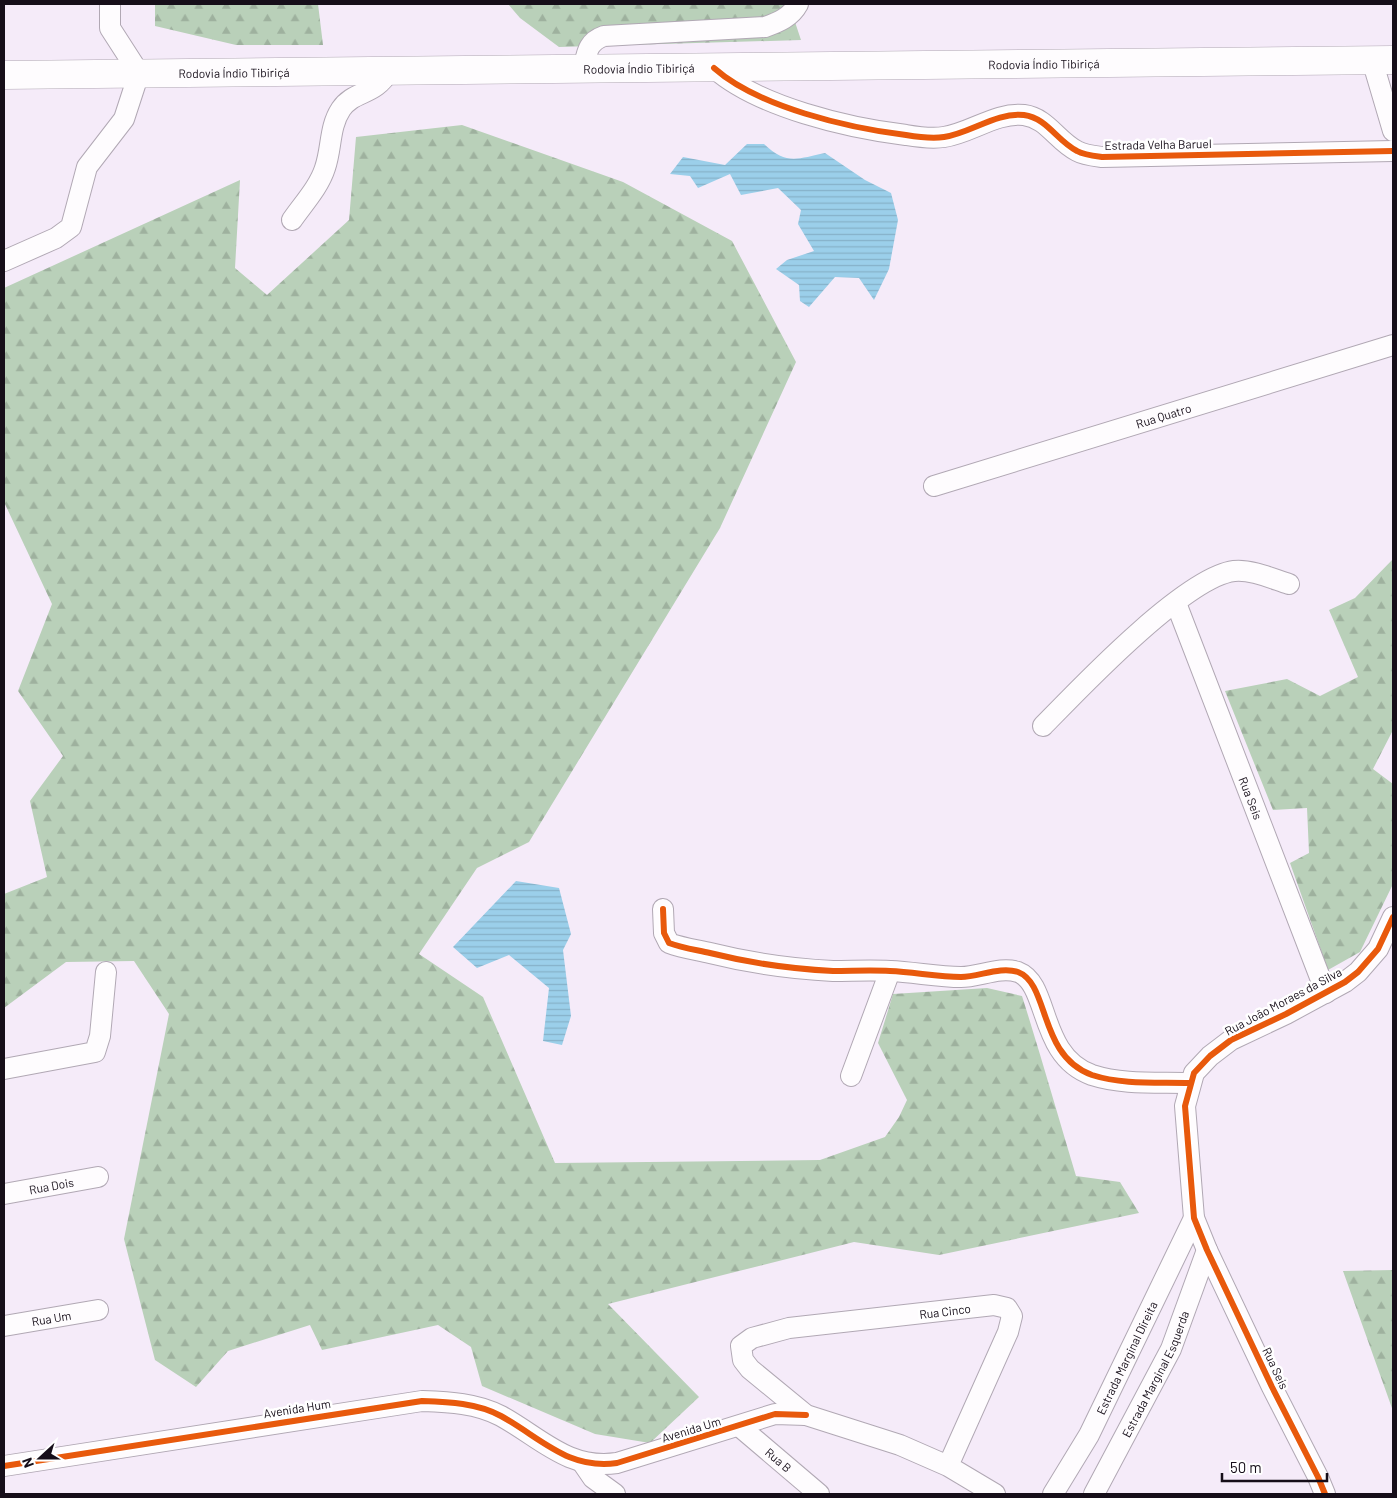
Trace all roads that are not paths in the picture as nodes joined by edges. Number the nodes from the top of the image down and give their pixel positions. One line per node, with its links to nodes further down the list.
1 (110, 4): 7 (street)
2 (798, 4): 5 (street)
3 (1383, 60): 4 (highway, Rodovia Índio Tibiriçá); 9 (street)
4 (714, 68): 5 (highway, Rodovia Índio Tibiriçá); 10 (street, Estrada Velha Baruel)
5 (583, 70): 6 (highway, Rodovia Índio Tibiriçá)
6 (388, 72): 7 (highway, Rodovia Índio Tibiriçá); 11 (street)
7 (140, 73): 8 (highway, Rodovia Índio Tibiriçá); 12 (street)
8 (4, 75)
9 (1393, 131)
10 (1393, 150)
11 (292, 220)
12 (4, 260)
13 (1393, 345): 14 (street, Rua Quatro)
14 (934, 486)
15 (1289, 584): 16 (street)
16 (1176, 603): 17 (street); 22 (street, Rua Seis)
17 (1043, 726)
18 (663, 909): 20 (street)
19 (1393, 918): 22 (street, Rua João Moraes da Silva)
20 (890, 971): 24 (street); 25 (street)
21 (106, 972): 23 (street)
22 (1326, 993): 25 (street, Rua João Moraes da Silva)
23 (4, 1069)
24 (851, 1076)
25 (1190, 1082): 28 (street, Rua João Moraes da Silva)
26 (98, 1177): 27 (street, Rua Dois)
27 (4, 1194)
28 (1194, 1218): 29 (street, Rua João Moraes da Silva); 41 (street, Estrada Marginal Direita)
29 (1207, 1250): 42 (street, Estrada Marginal Esquerda); 43 (street, Rua Seis)
30 (98, 1310): 31 (street, Rua Um)
31 (4, 1326)
32 (750, 1369): 33 (street, Avenida Um); 37 (street, Rua Cinco)
33 (806, 1415): 34 (street, Avenida Um); 37 (street, Avenida Um)
34 (739, 1426): 35 (street, Avenida Um); 39 (street, Rua B)
35 (582, 1462): 36 (street, Avenida Hum); 38 (street)
36 (4, 1466)
37 (948, 1466): 40 (street, Avenida Um)
38 (615, 1494)
39 (819, 1494)
40 (995, 1494)
41 (1053, 1494)
42 (1094, 1494)
43 (1324, 1494)

